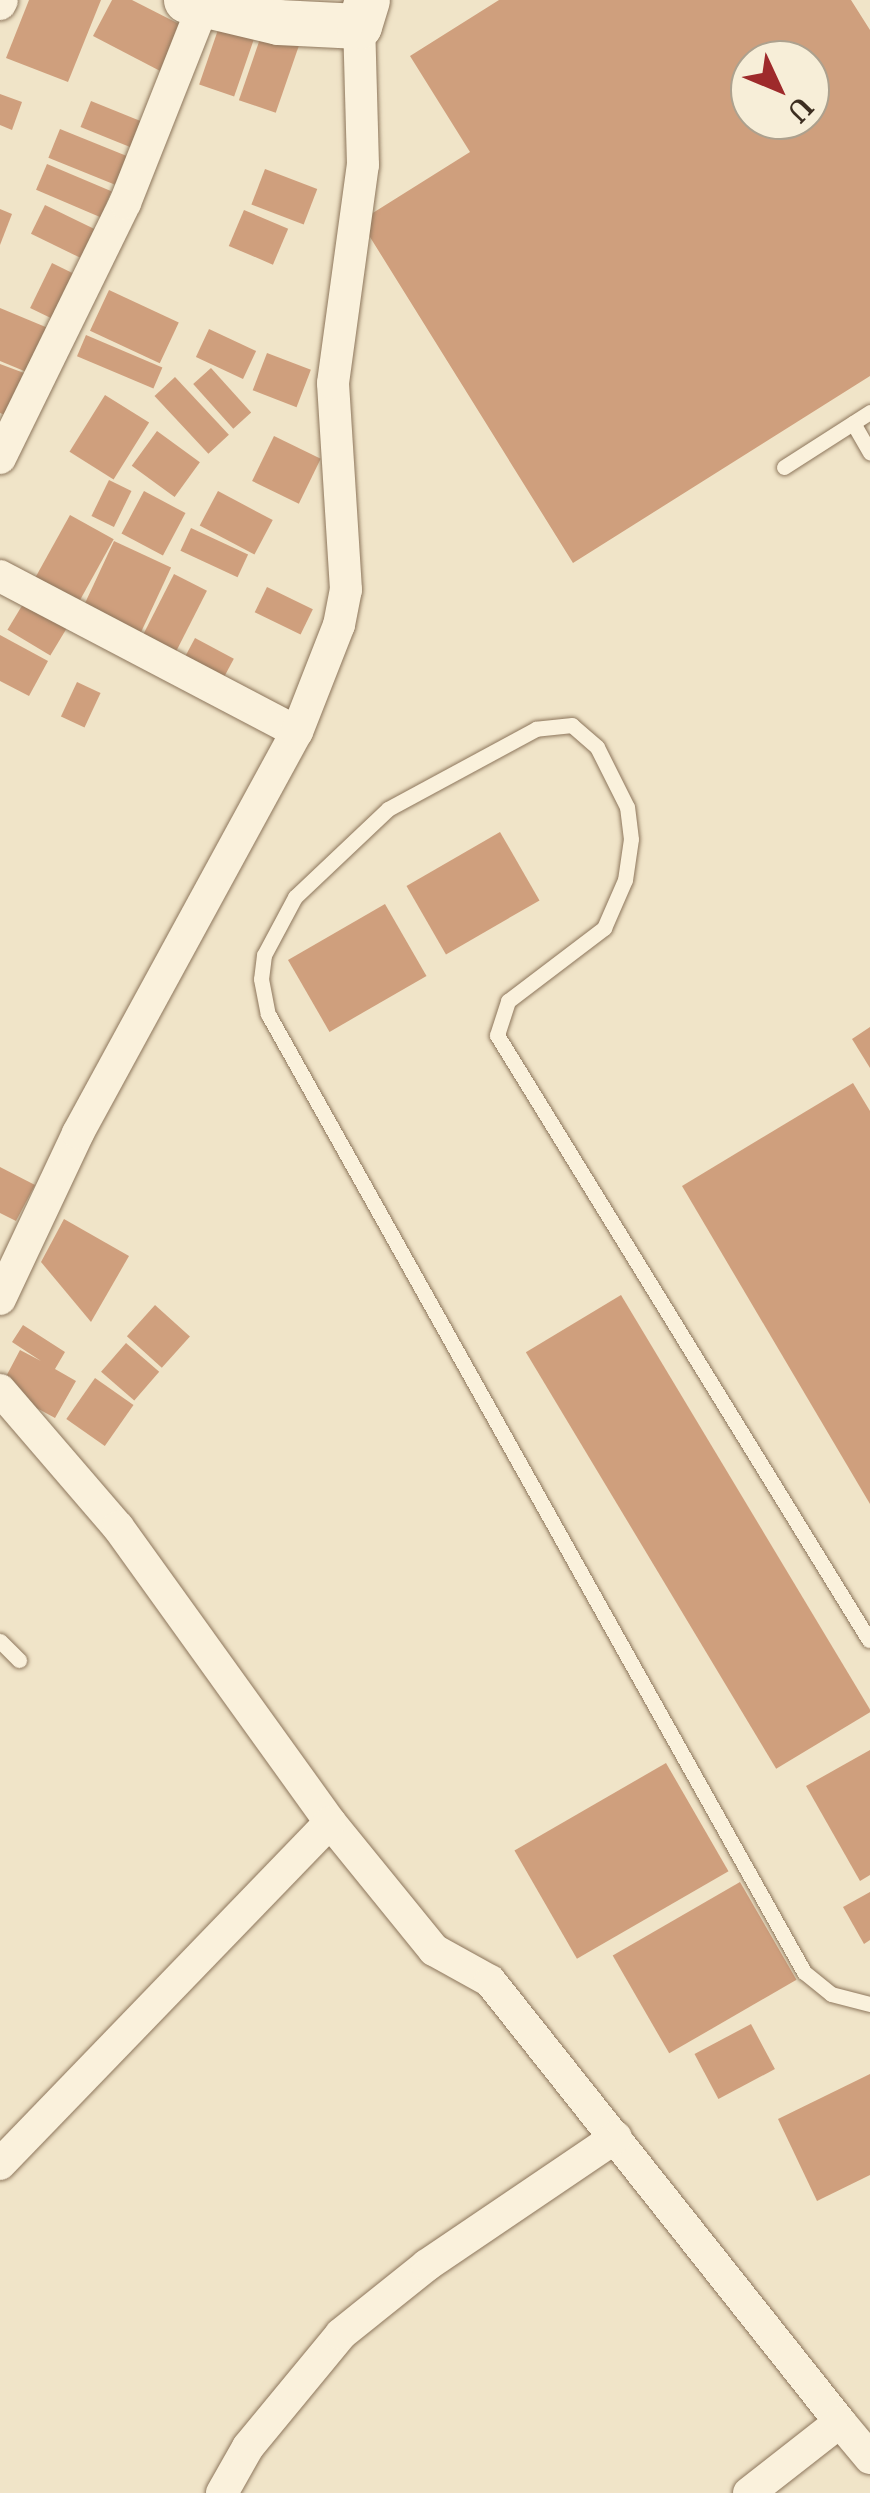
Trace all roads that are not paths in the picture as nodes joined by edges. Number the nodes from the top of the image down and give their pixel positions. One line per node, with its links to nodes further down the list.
1 (195, 3): 2 (street); 6 (street)
2 (363, 13): 9 (street)
3 (870, 412): 4 (lane)
4 (853, 423): 5 (lane); 7 (lane)
5 (870, 452)
6 (0, 458)
7 (784, 467)
8 (0, 576): 9 (street)
9 (297, 732): 10 (street)
10 (0, 1300)
11 (0, 1390): 15 (street)
12 (869, 1640): 16 (lane)
13 (0, 1641): 14 (lane)
14 (19, 1660)
15 (330, 1822): 17 (street); 18 (street)
16 (870, 2004)
17 (616, 2138): 19 (street); 21 (street)
18 (0, 2164)
19 (840, 2422): 20 (street); 22 (street)
20 (870, 2458)
21 (222, 2493)
22 (749, 2493)

